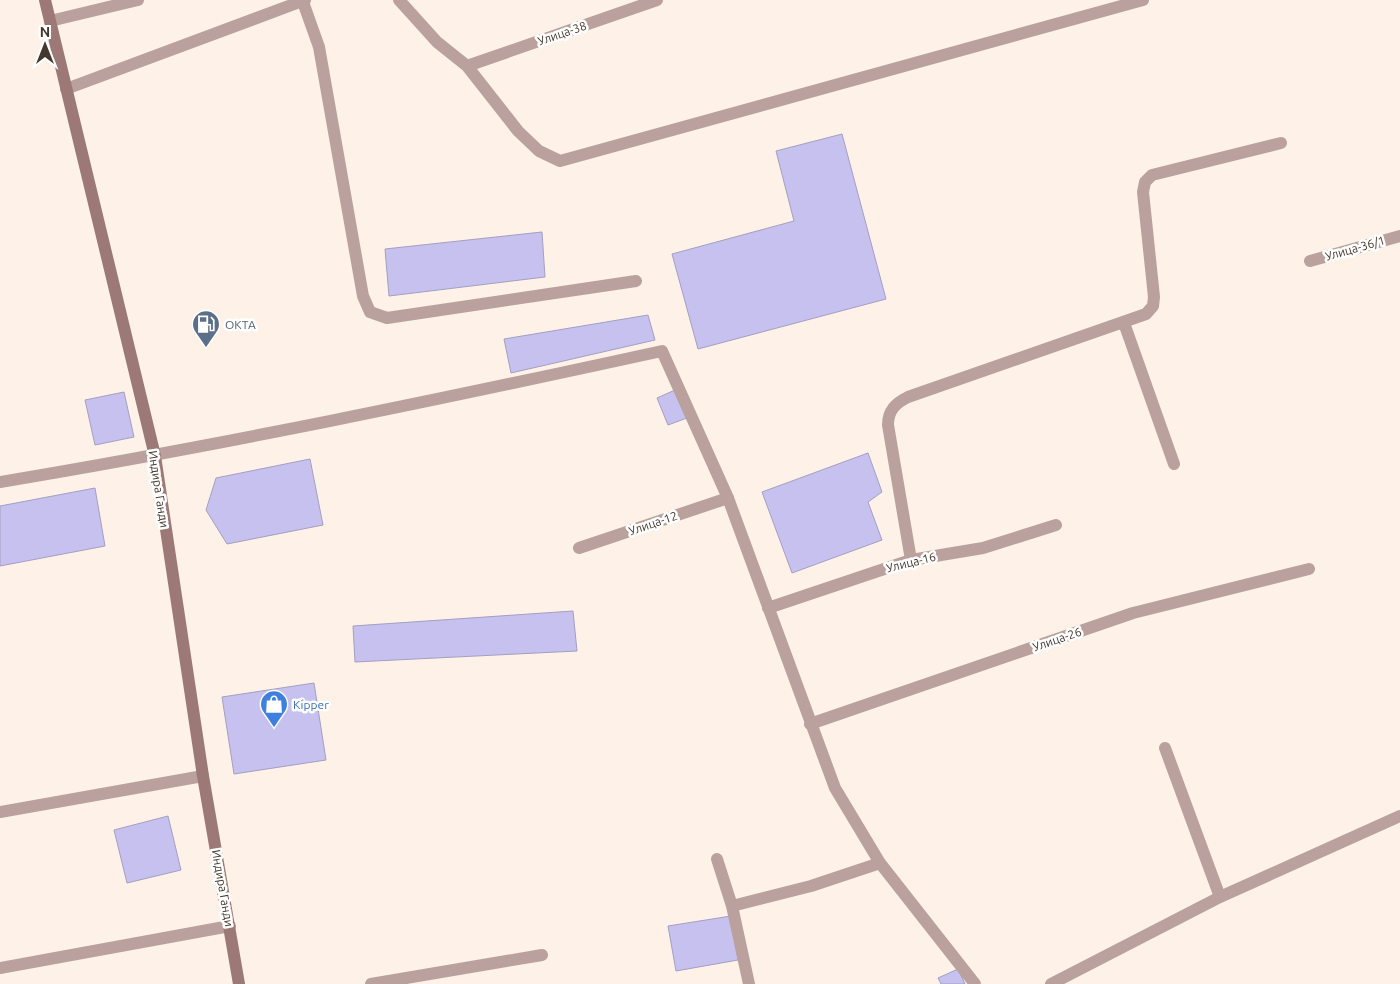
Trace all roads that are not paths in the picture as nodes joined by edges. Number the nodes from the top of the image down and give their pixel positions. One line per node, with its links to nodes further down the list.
1 (45, 0): 7 (street, Индира Ганди)
2 (138, 0): 7 (street)
3 (399, 0): 8 (street)
4 (657, 0): 8 (street, Улица-38)
5 (1143, 0): 8 (street)
6 (304, 1): 9 (street); 13 (street)
7 (50, 21): 9 (street, Индира Ганди)
8 (467, 66)
9 (66, 89): 15 (street, Индира Ганди)
10 (1281, 142): 14 (street)
11 (1400, 236): 12 (street, Улица-36/1)
12 (1310, 261)
13 (636, 281)
14 (1124, 323): 16 (street); 21 (street)
15 (155, 456): 17 (street); 18 (street); 26 (street, Индира Ганди)
16 (1174, 464)
17 (0, 482)
18 (728, 498): 20 (street, Улица-12); 23 (street)
19 (1056, 525): 21 (street, Улица-16)
20 (579, 548)
21 (911, 560): 23 (street, Улица-16)
22 (1309, 569): 24 (street, Улица-26)
23 (768, 608): 24 (street)
24 (810, 724): 30 (street)
25 (1164, 748): 31 (street)
26 (203, 776): 27 (street); 33 (street, Индира Ганди)
27 (0, 812)
28 (1400, 816): 31 (street)
29 (718, 859): 32 (street)
30 (880, 863): 32 (street); 39 (street)
31 (1220, 897): 40 (street)
32 (732, 906): 38 (street)
33 (230, 926): 35 (street); 36 (street, Индира Ганди)
34 (542, 955): 37 (street)
35 (0, 968)
36 (239, 984)
37 (371, 984)
38 (749, 984)
39 (975, 984)
40 (1051, 984)

